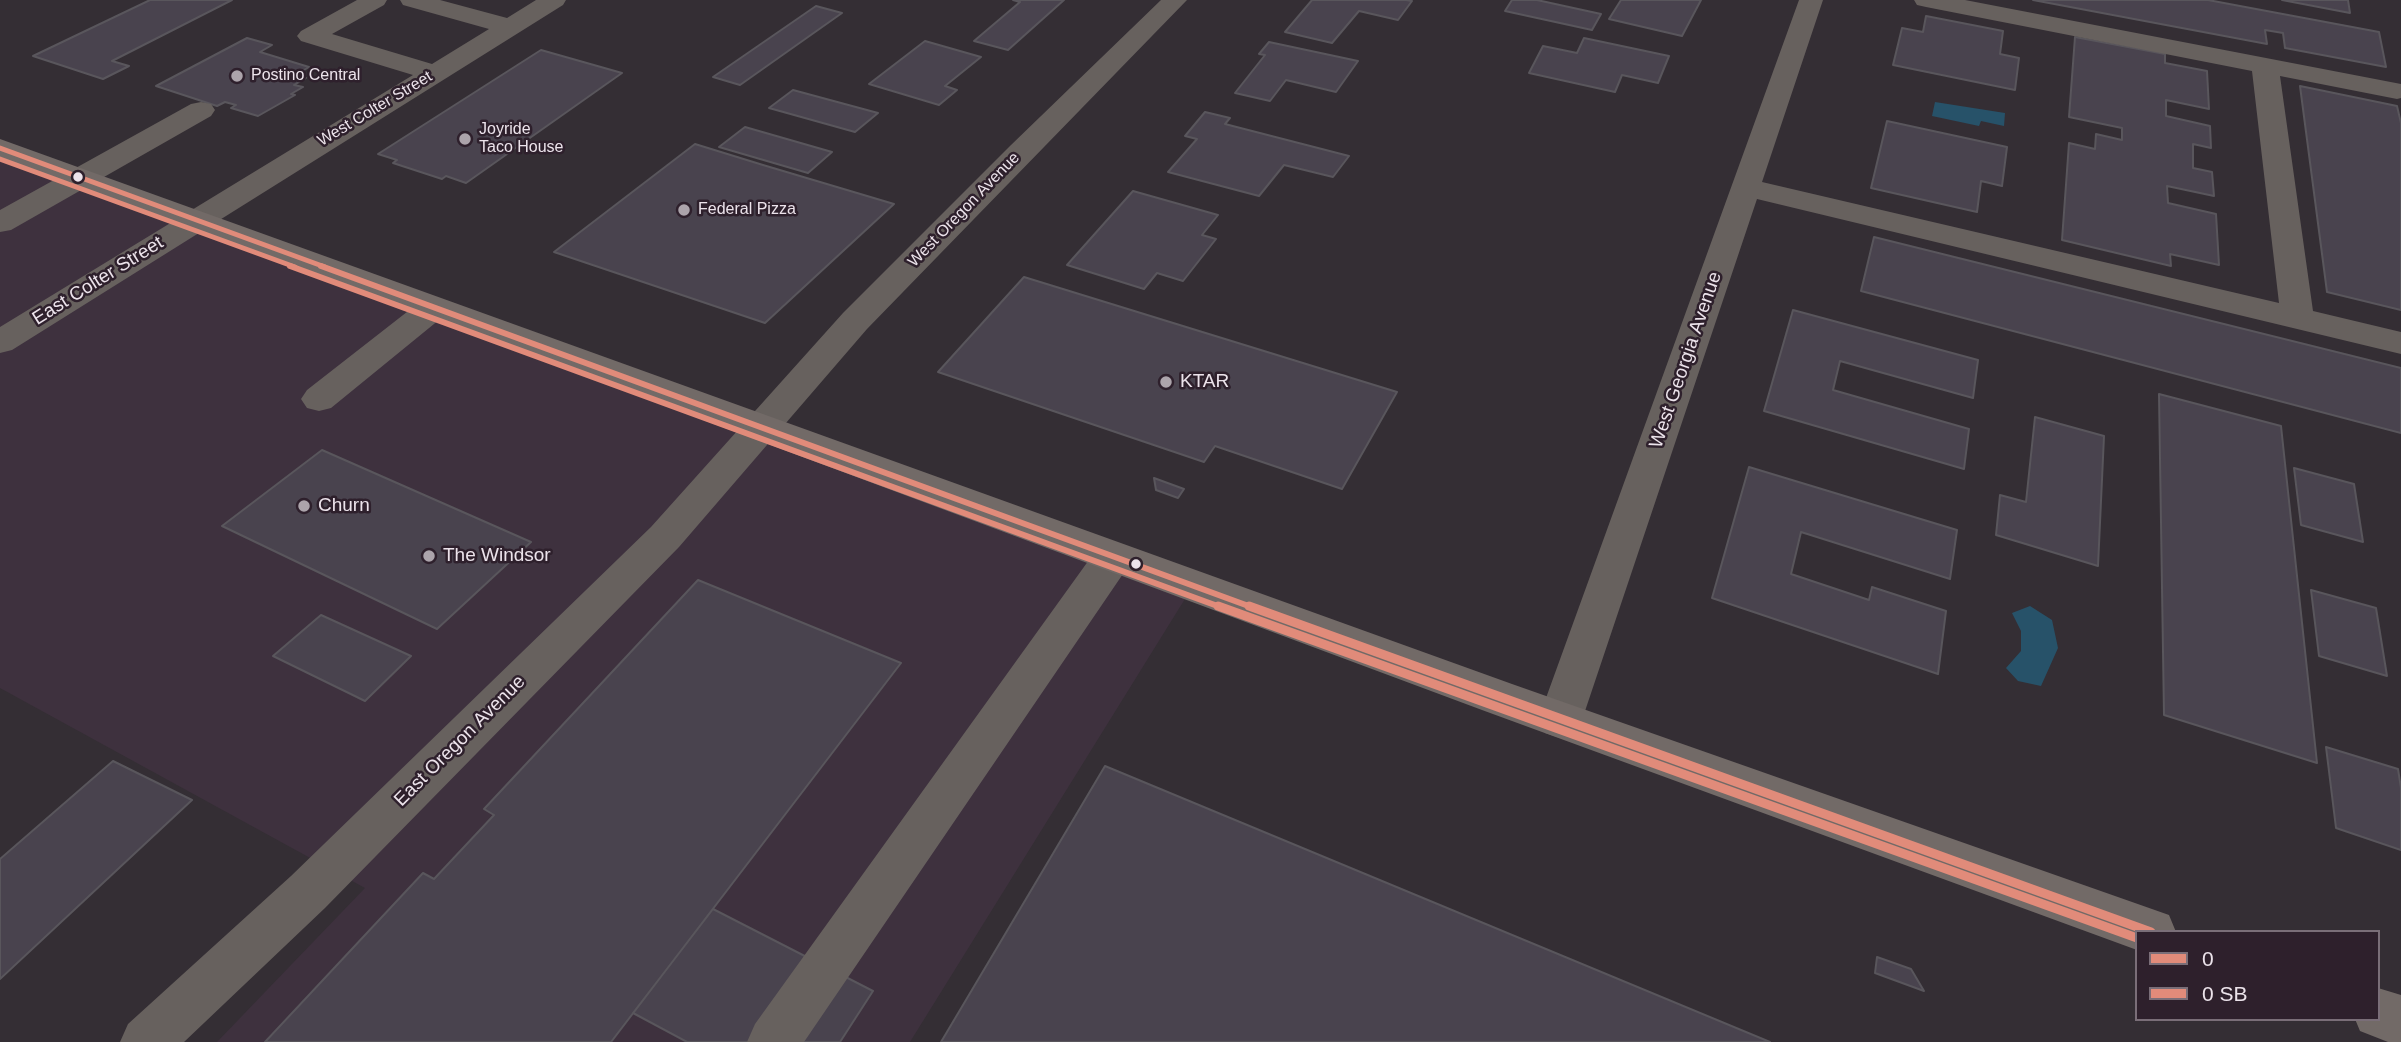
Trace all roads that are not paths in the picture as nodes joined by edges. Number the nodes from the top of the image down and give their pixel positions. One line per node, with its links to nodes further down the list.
1 (375, 0): 9 (street)
2 (412, 0): 7 (street)
3 (554, 0): 7 (street, West Colter Street)
4 (1175, 0): 22 (street, West Oregon Avenue)
5 (1811, 0): 14 (street, West Georgia Avenue)
6 (1926, 0): 8 (street)
7 (510, 27): 9 (street, West Colter Street)
8 (2265, 67): 10 (street); 18 (street)
9 (434, 73): 15 (street, West Colter Street)
10 (2398, 91)
11 (201, 110): 13 (street)
12 (0, 148): 13 (main road)
13 (80, 177): 15 (main road); 16 (street)
14 (1746, 187): 18 (street); 24 (street, West Georgia Avenue)
15 (196, 220): 17 (main road); 19 (street, East Colter Street)
16 (0, 223)
17 (433, 307): 21 (street); 22 (main road)
18 (2298, 320): 20 (street)
19 (0, 342)
20 (2401, 343)
21 (319, 399)
22 (762, 428): 23 (main road); 28 (street, East Oregon Avenue)
23 (1113, 557): 24 (main road); 29 (street)
24 (1560, 720): 25 (main road)
25 (2146, 930)
26 (2380, 1014): 27 (main road)
27 (2401, 1021)
28 (146, 1042)
29 (773, 1042)

